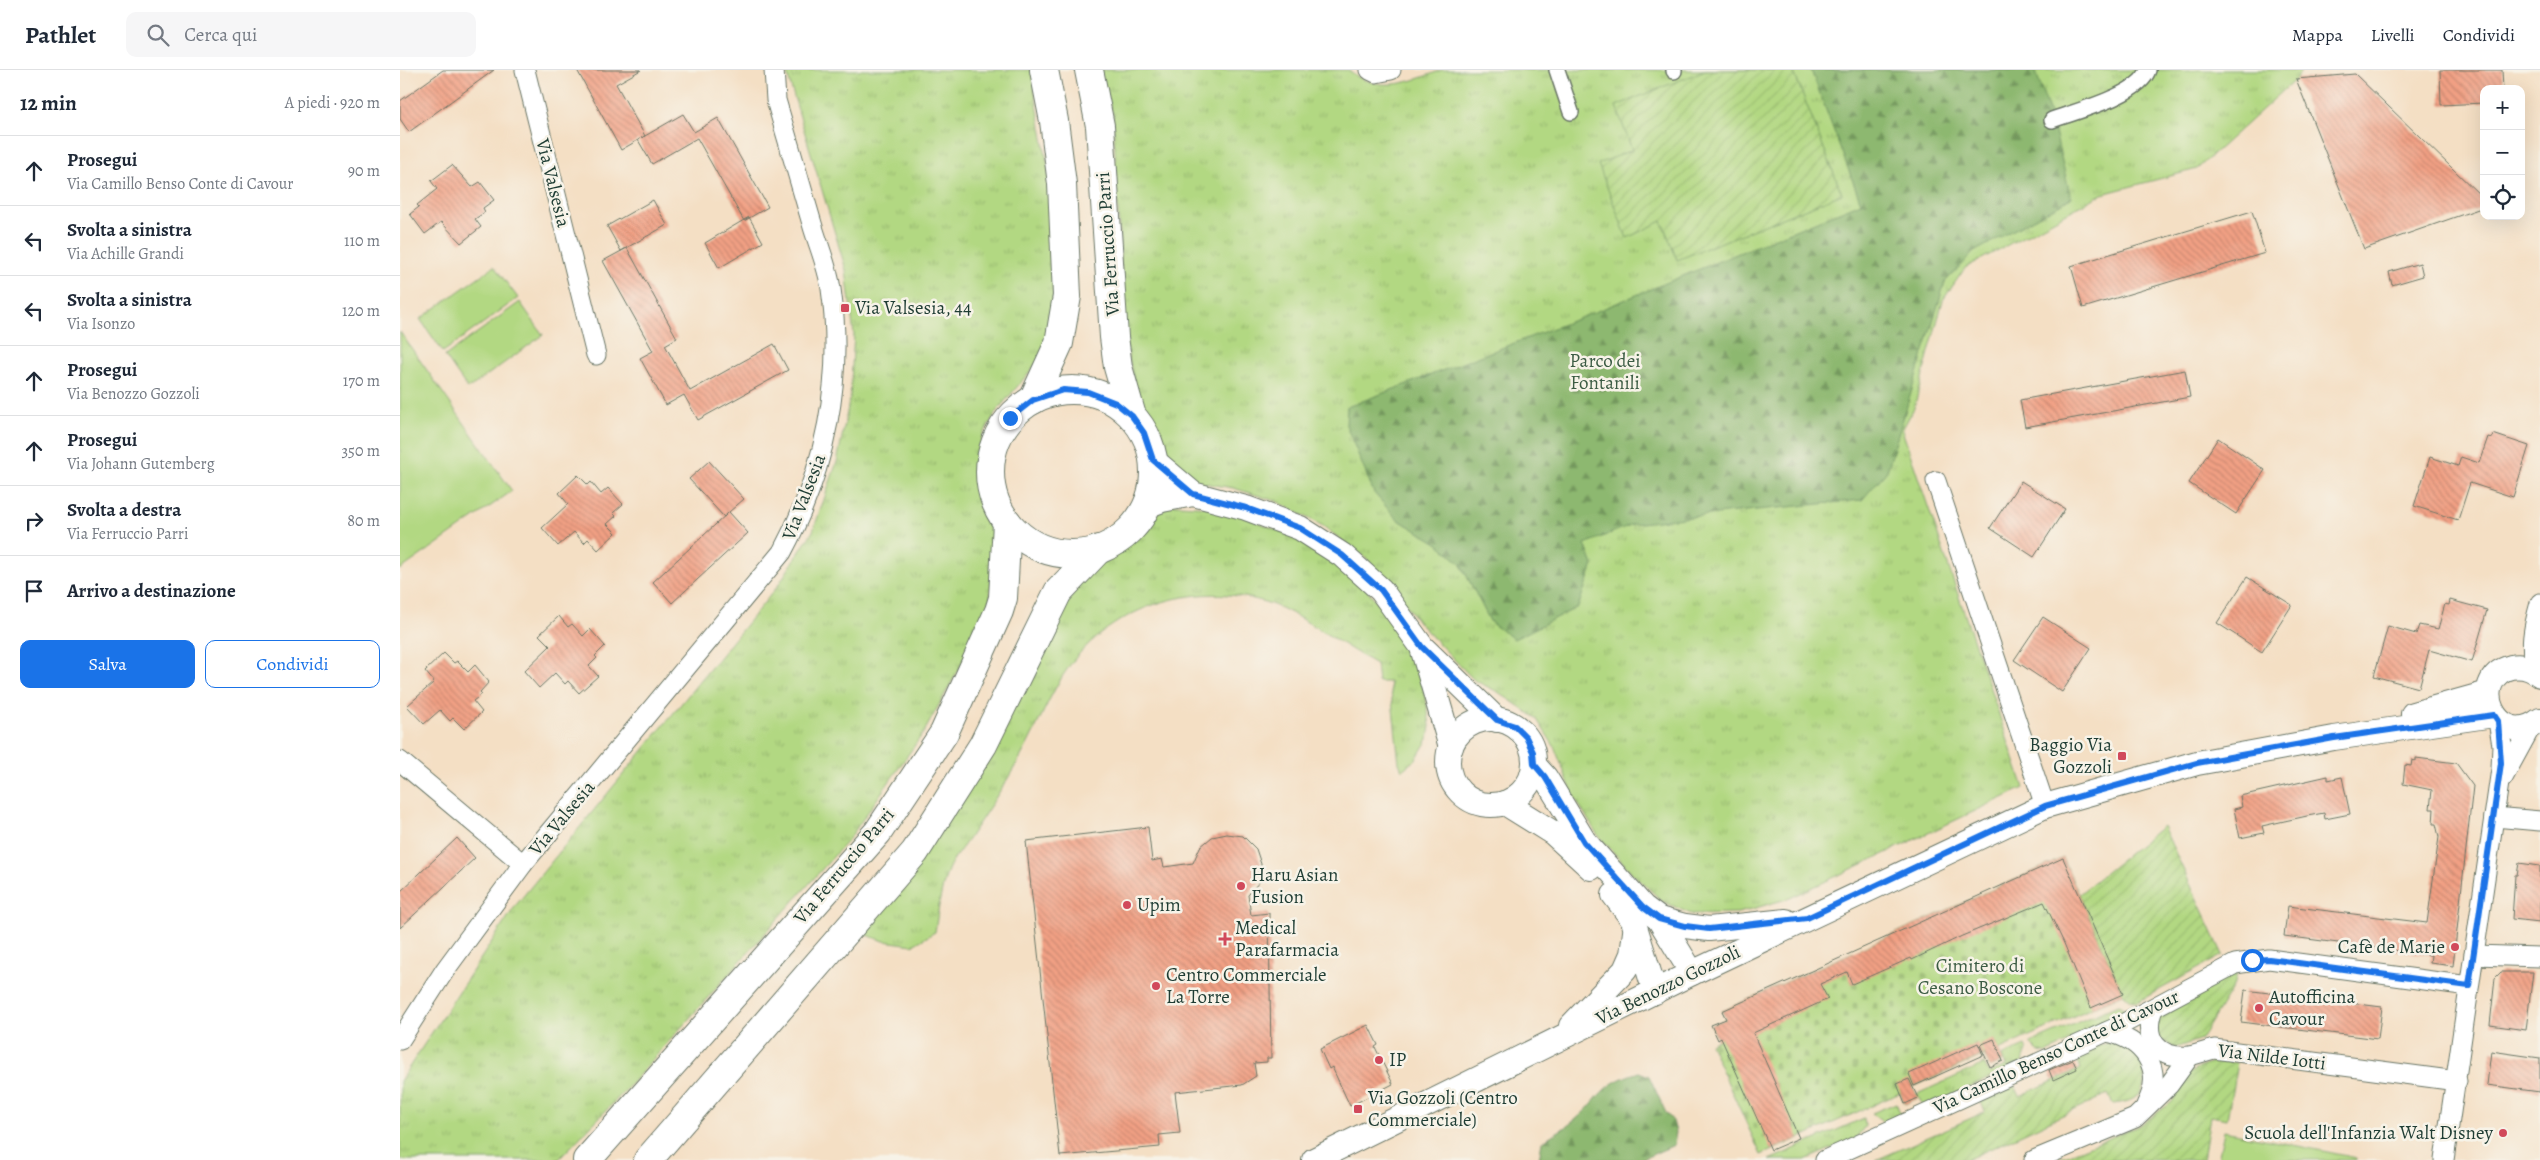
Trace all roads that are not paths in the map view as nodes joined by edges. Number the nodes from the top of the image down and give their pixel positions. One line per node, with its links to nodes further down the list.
1 (525, 70): 11 (street, Via Valsesia)
2 (1044, 70): 12 (main road, Via Ferruccio Parri)
3 (1089, 70): 13 (main road, Via Ferruccio Parri)
4 (1370, 70): 5 (street)
5 (1391, 70)
6 (1556, 70): 9 (street)
7 (2148, 70): 10 (street)
8 (773, 72): 36 (street, Via Valsesia)
9 (1571, 112)
10 (2052, 120)
11 (596, 354)
12 (1033, 400): 13 (main road, Via Ferruccio Parri); 18 (main road, Via Ferruccio Parri)
13 (1132, 416): 14 (main road, Via Ferruccio Parri)
14 (1153, 460): 16 (street); 17 (main road, Via Ferruccio Parri)
15 (1936, 481): 33 (street)
16 (1193, 494): 17 (street); 22 (street)
17 (1146, 506): 19 (main road, Via Ferruccio Parri)
18 (1007, 522): 19 (main road, Via Ferruccio Parri); 53 (main road, Via Ferruccio Parri)
19 (1099, 549): 54 (main road, Via Ferruccio Parri)
20 (2540, 603): 21 (street)
21 (2532, 632): 23 (street); 24 (street)
22 (1422, 647): 26 (street); 28 (street)
23 (2510, 668): 24 (street); 25 (street)
24 (2538, 673)
25 (2494, 710): 27 (street); 31 (street); 33 (street, Via Benozzo Gozzoli)
26 (1497, 720): 28 (street); 30 (street)
27 (2536, 723): 31 (street)
28 (1452, 746): 32 (street)
29 (400, 761): 36 (street, Via Valsesia)
30 (1534, 764): 32 (street); 38 (street)
31 (2498, 788): 34 (street)
32 (1505, 803): 39 (street)
33 (2045, 806): 37 (street, Via Benozzo Gozzoli)
34 (2494, 817): 35 (street); 40 (street)
35 (2540, 821)
36 (523, 864): 48 (street, Via Valsesia)
37 (1807, 918): 38 (street); 42 (street, Via Benozzo Gozzoli)
38 (1659, 919): 42 (street)
39 (1636, 928): 44 (street); 47 (street)
40 (2474, 955): 41 (street); 43 (street)
41 (2540, 957)
42 (1692, 973): 44 (street, Via Benozzo Gozzoli)
43 (2469, 986): 45 (street, Via Camillo Benso Conte di Cavour); 50 (street)
44 (1655, 992): 47 (street, Via Benozzo Gozzoli)
45 (2153, 1008): 46 (street, Via Camillo Benso Conte di Cavour); 49 (street)
46 (2106, 1032): 51 (street); 52 (street, Via Camillo Benso Conte di Cavour)
47 (1559, 1038): 55 (street, Via Benozzo Gozzoli)
48 (400, 1040)
49 (2190, 1056): 50 (street, Via Nilde Iotti); 51 (street, Via Nilde Iotti)
50 (2457, 1081): 57 (street)
51 (2144, 1110): 56 (street, Via Nilde Iotti)
52 (1830, 1159)
53 (587, 1160)
54 (648, 1160)
55 (1314, 1160)
56 (2034, 1160)
57 (2444, 1160)

